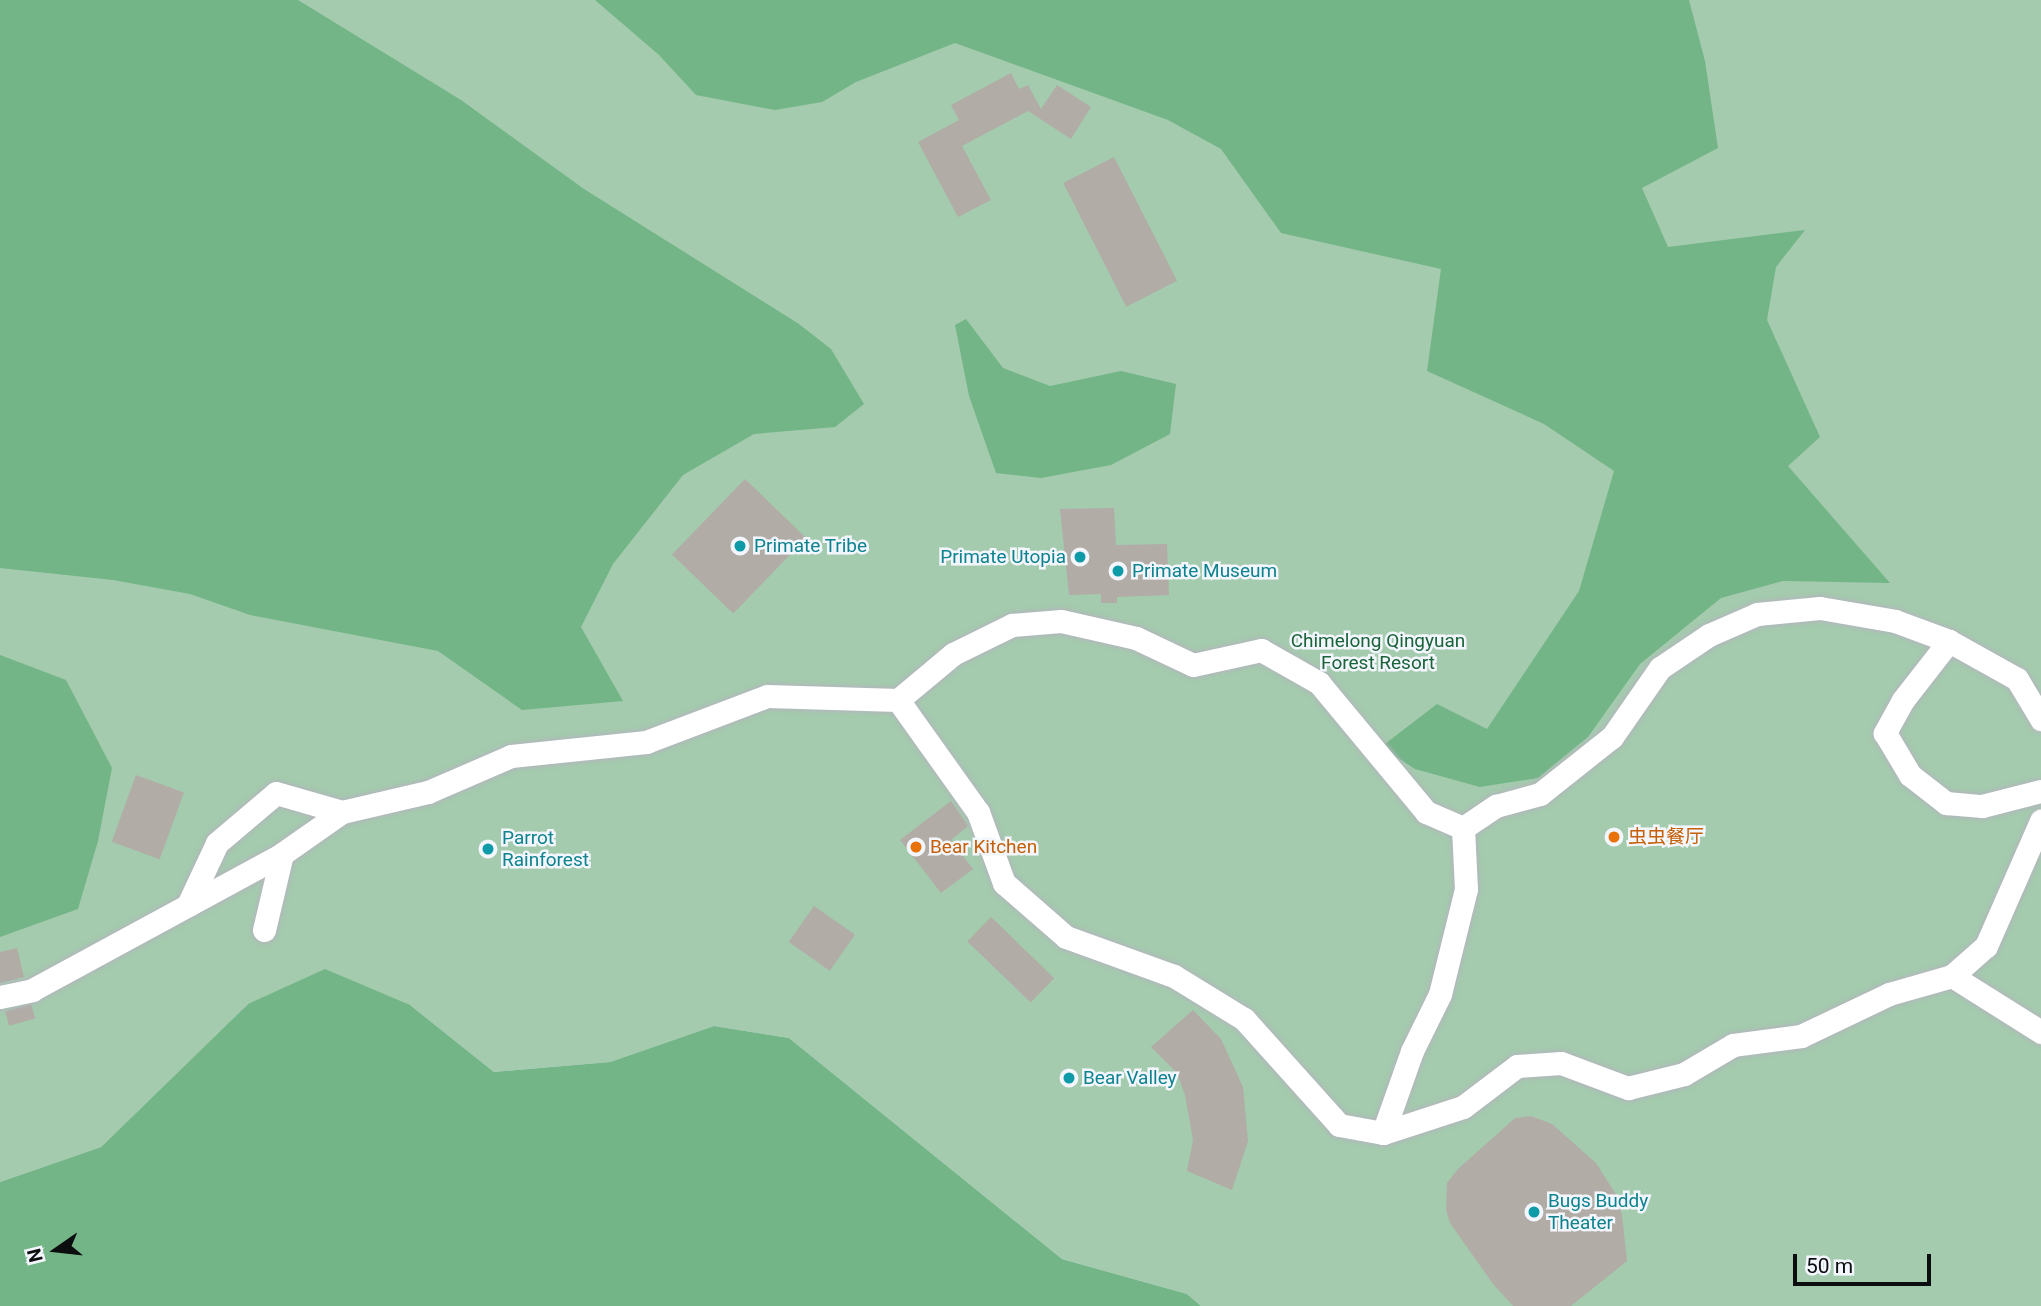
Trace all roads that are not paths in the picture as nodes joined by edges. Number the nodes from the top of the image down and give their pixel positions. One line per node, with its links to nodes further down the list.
1 (1949, 641): 3 (street); 4 (street); 7 (street)
2 (898, 700): 5 (street); 7 (street); 16 (street)
3 (2041, 719)
4 (2041, 791)
5 (342, 812): 8 (street); 9 (street)
6 (2041, 821): 11 (street)
7 (1463, 828): 16 (street)
8 (282, 854): 9 (street); 10 (street)
9 (188, 905): 12 (street)
10 (264, 930)
11 (1952, 976): 15 (street); 16 (street)
12 (32, 990): 13 (street); 14 (street)
13 (0, 997)
14 (0, 1006)
15 (2041, 1032)
16 (1383, 1133)

